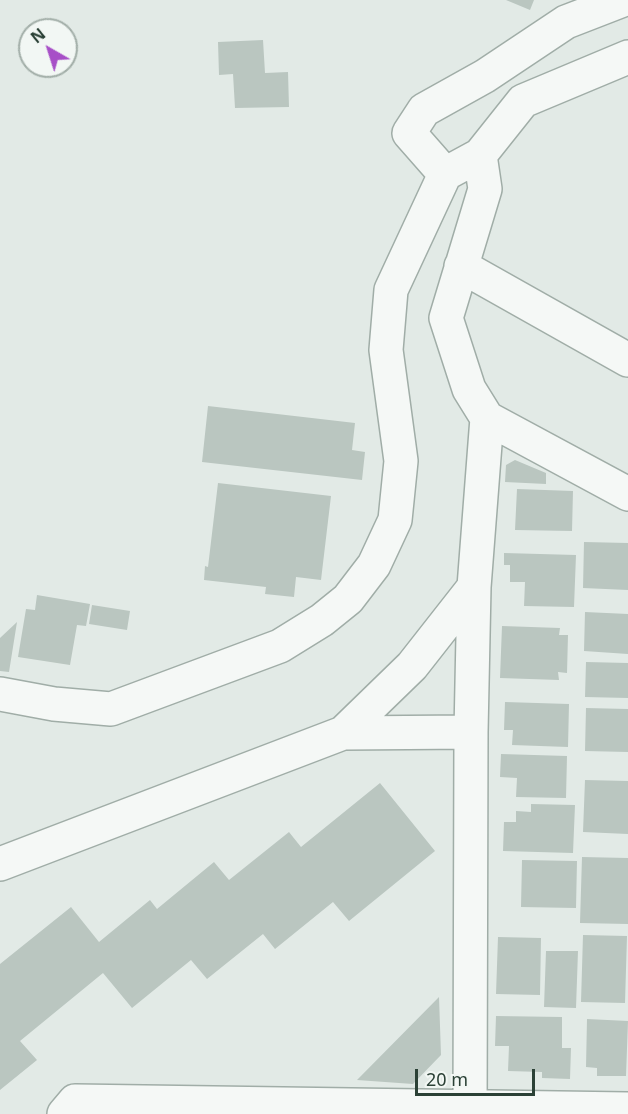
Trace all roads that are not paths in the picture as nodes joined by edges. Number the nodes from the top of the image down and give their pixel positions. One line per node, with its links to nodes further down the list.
1 (623, 0): 4 (street)
2 (628, 57): 3 (street)
3 (480, 155): 4 (street); 5 (street)
4 (445, 174): 10 (street)
5 (462, 266): 6 (street); 7 (street)
6 (628, 360)
7 (487, 418): 8 (street); 9 (street)
8 (628, 494)
9 (474, 587): 11 (street); 12 (street)
10 (0, 694)
11 (471, 732): 12 (street); 16 (street)
12 (343, 733): 13 (street)
13 (0, 864)
14 (280, 1109): 16 (street); 17 (street)
15 (628, 1109): 16 (street)
16 (470, 1110)
17 (64, 1114)

